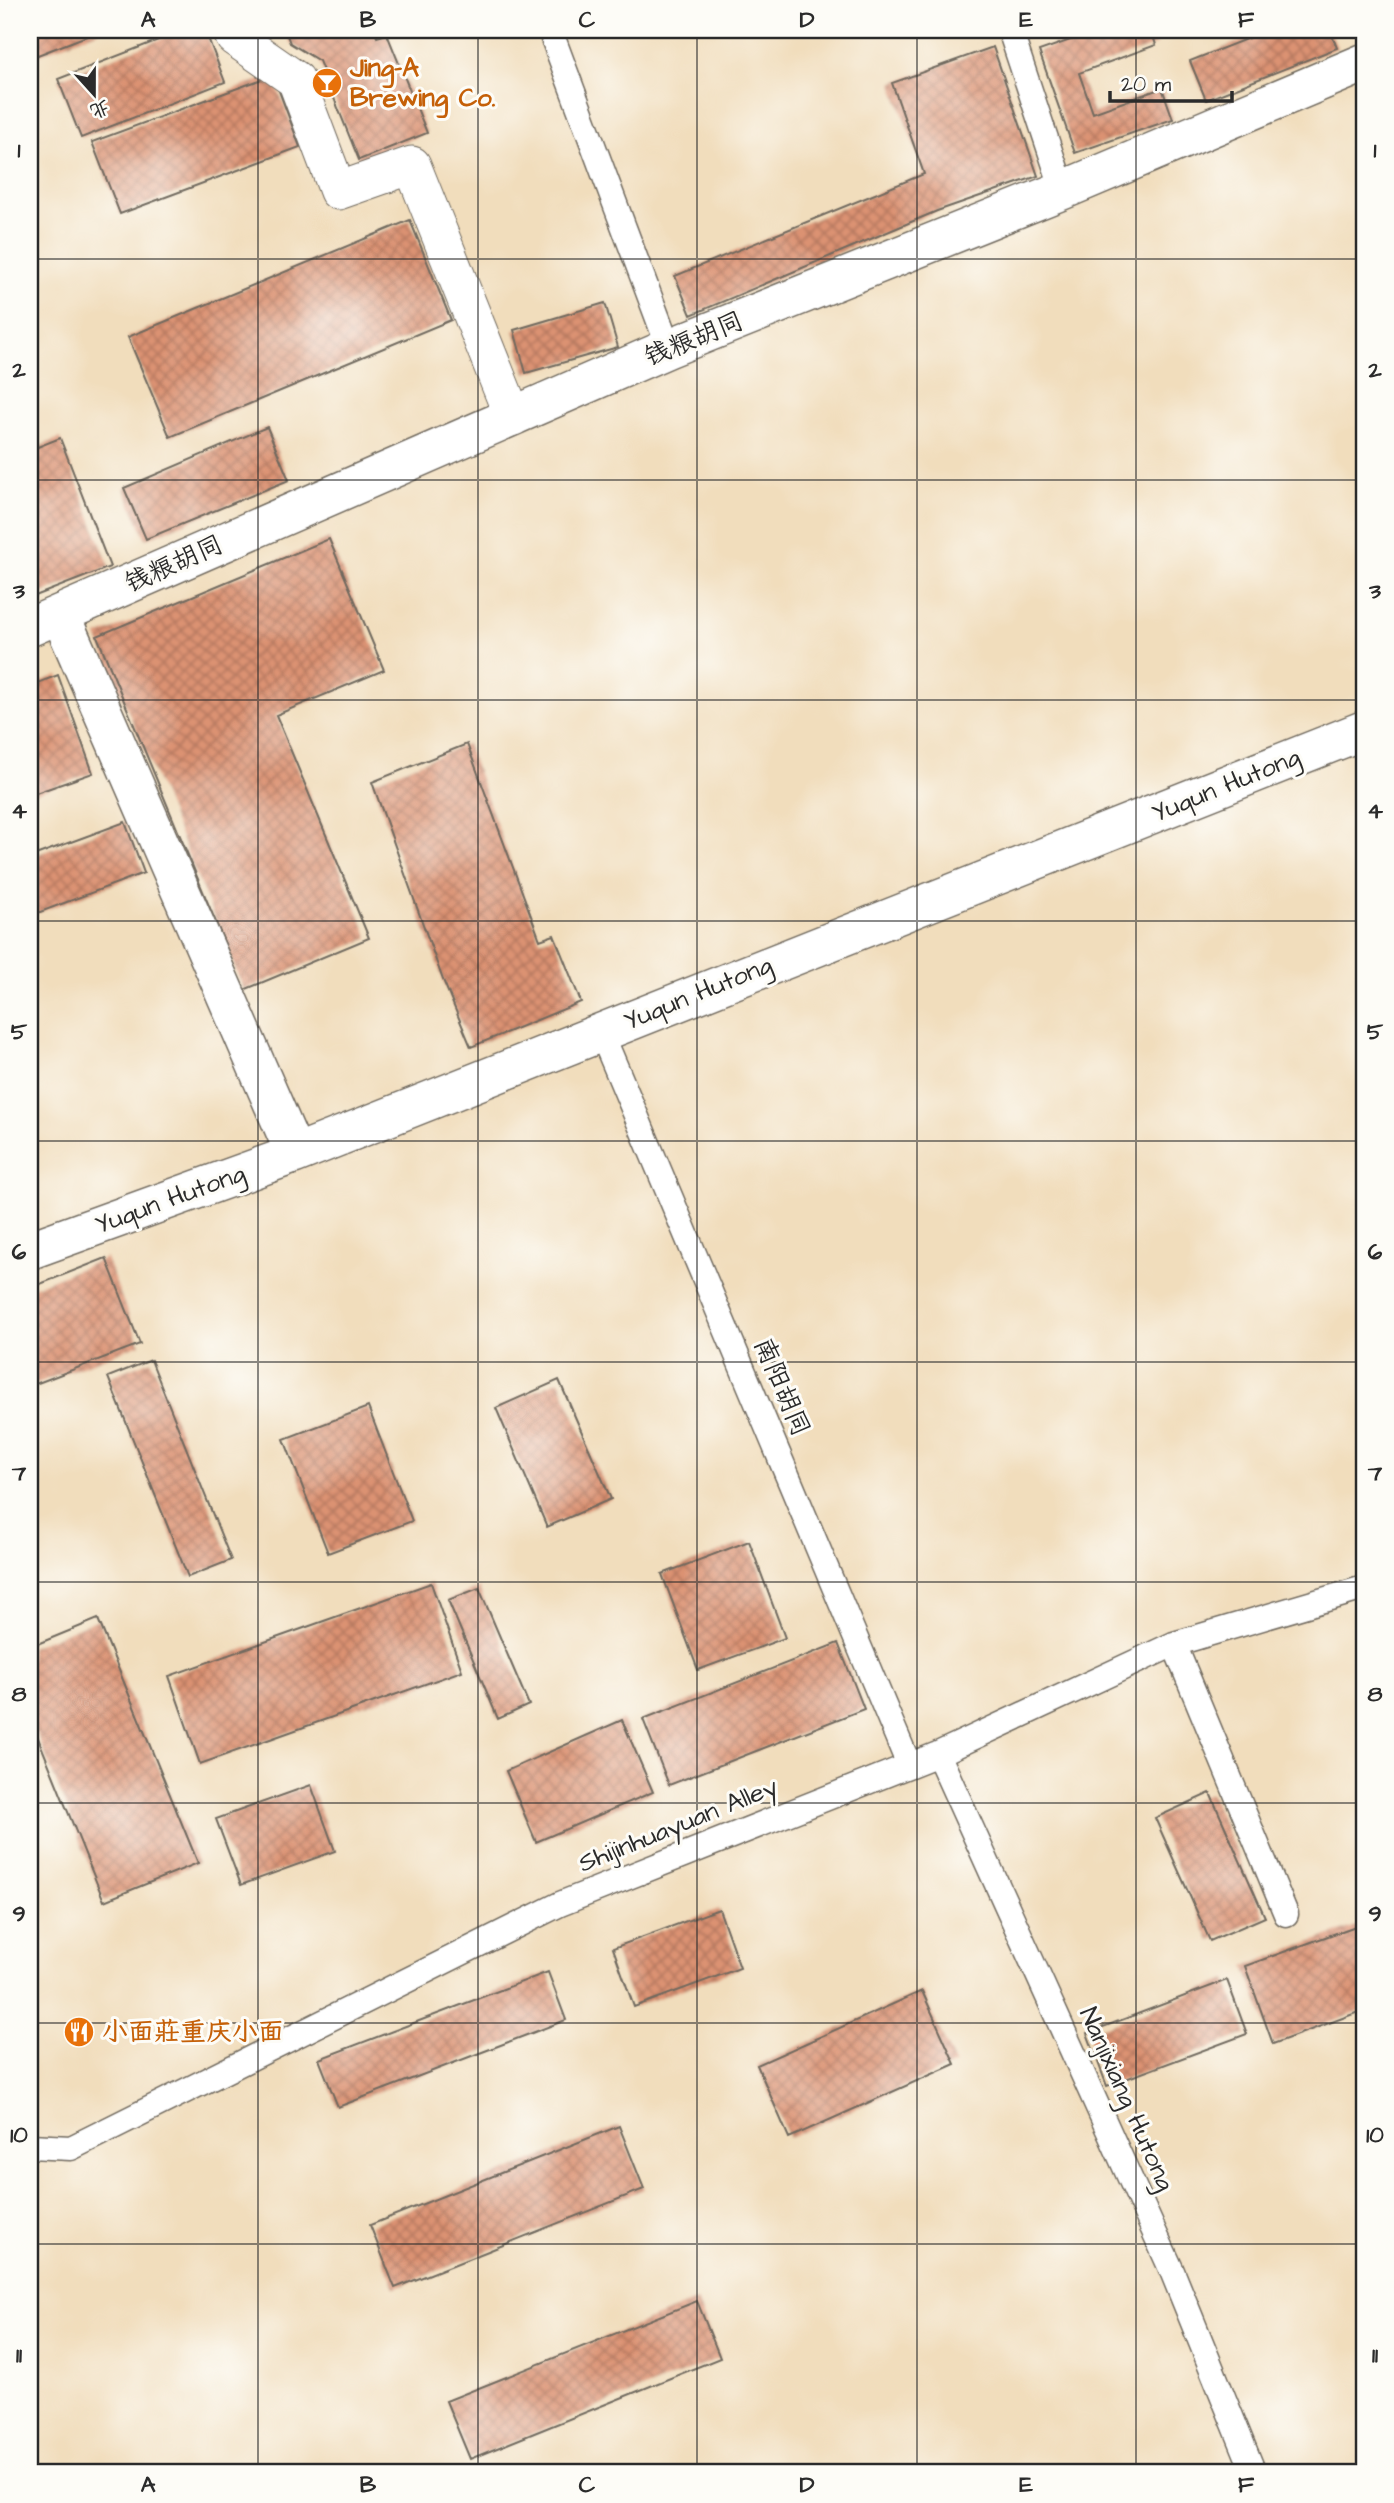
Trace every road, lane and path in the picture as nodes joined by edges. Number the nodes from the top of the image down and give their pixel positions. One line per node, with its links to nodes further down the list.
1 (230, 30): 7 (street)
2 (550, 30): 6 (lane)
3 (1010, 30): 5 (lane)
4 (1364, 64): 5 (street, 钱粮胡同)
5 (1063, 190): 6 (street, 钱粮胡同)
6 (668, 348): 7 (street, 钱粮胡同)
7 (513, 417): 8 (street, 钱粮胡同)
8 (45, 620): 11 (street)
9 (1364, 730): 10 (street, Yuqun Hutong)
10 (601, 1032): 11 (street, Yuqun Hutong); 16 (lane, 南阳胡同)
11 (295, 1154): 12 (street, Yuqun Hutong)
12 (30, 1250)
13 (1364, 1588): 14 (lane, Shijinhuayuan Alley)
14 (1174, 1644): 15 (lane, Shijinhuayuan Alley); 17 (lane)
15 (938, 1754): 16 (lane, Shijinhuayuan Alley); 19 (lane, Nanjixiang Hutong)
16 (909, 1765): 18 (lane, Shijinhuayuan Alley)
17 (1286, 1914)
18 (30, 2146)
19 (1254, 2473)

